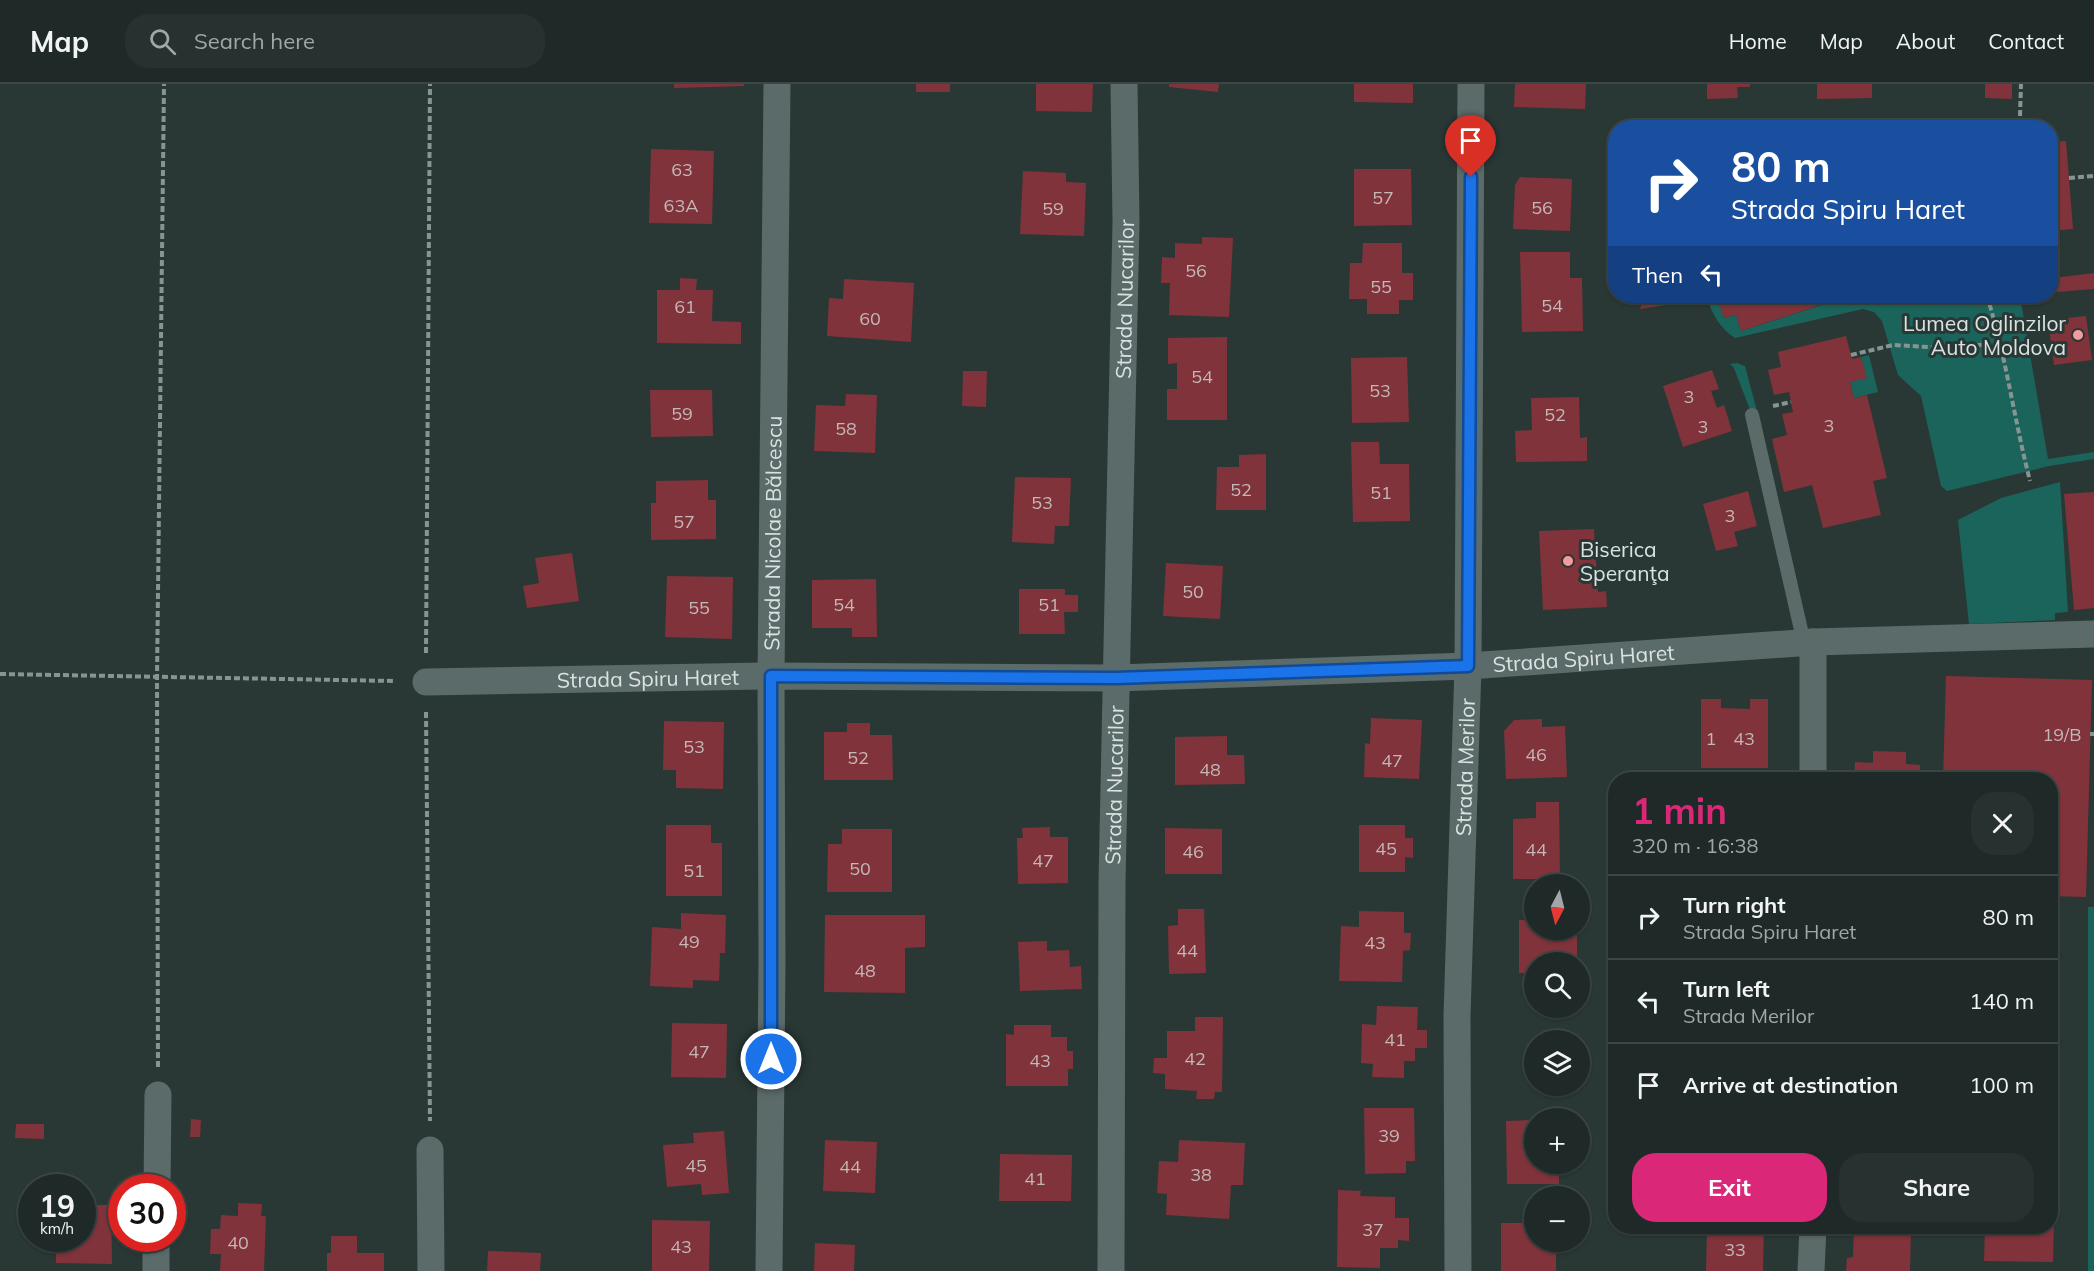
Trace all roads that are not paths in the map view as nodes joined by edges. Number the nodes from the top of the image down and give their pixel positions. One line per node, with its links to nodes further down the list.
1 (777, 84): 8 (street, Strada Nicolae Bălcescu)
2 (1124, 84): 9 (street, Strada Nucarilor)
3 (1471, 84): 7 (street, Strada Merilor)
4 (1752, 416): 6 (lane)
5 (2094, 634): 6 (street, Strada Spiru Haret)
6 (1809, 643): 7 (street, Strada Spiru Haret); 11 (street)
7 (1468, 666): 9 (street, Strada Spiru Haret); 21 (street, Strada Merilor)
8 (771, 676): 9 (street, Strada Spiru Haret); 10 (street, Strada Spiru Haret); 19 (street, Strada Nicolae Bălcescu)
9 (1116, 678): 20 (street, Strada Nucarilor)
10 (426, 682)
11 (1813, 772)
12 (158, 1095): 14 (street)
13 (430, 1150): 18 (street)
14 (157, 1174)
15 (1813, 1234): 22 (street)
16 (156, 1252): 17 (street)
17 (156, 1271)
18 (430, 1271)
19 (769, 1271)
20 (1111, 1271)
21 (1458, 1271)
22 (1811, 1271)

